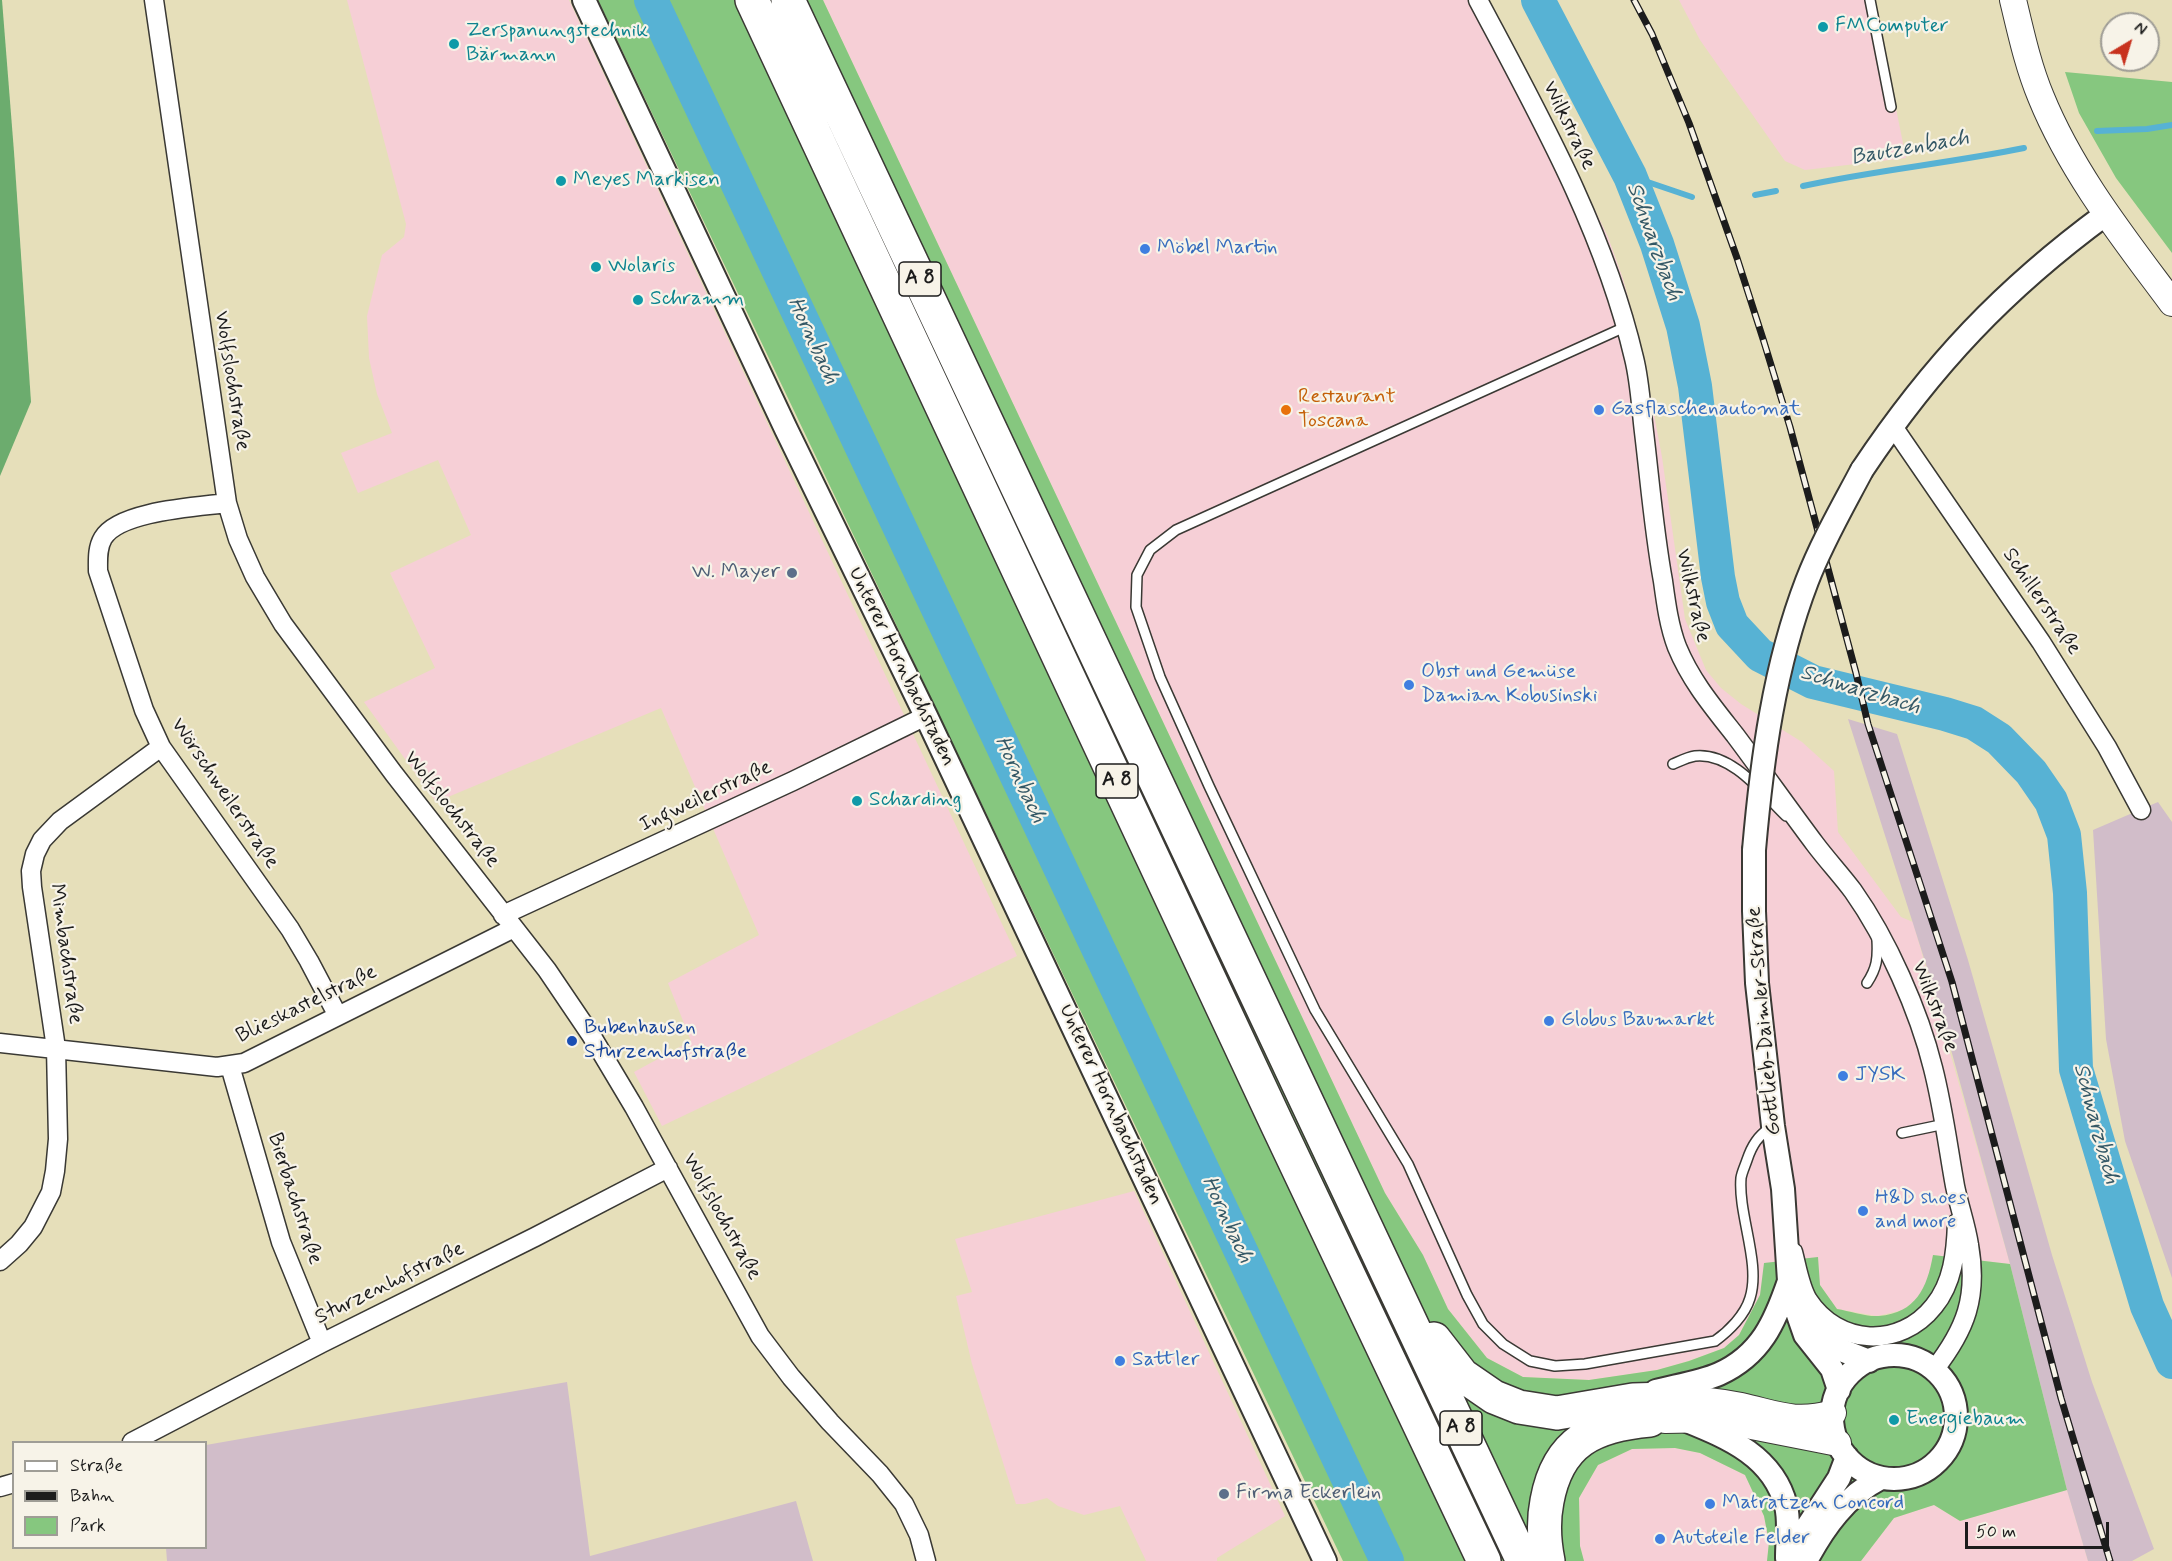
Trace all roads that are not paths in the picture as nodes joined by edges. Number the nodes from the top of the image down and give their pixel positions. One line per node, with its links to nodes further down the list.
1 (154, 0): 13 (street, Wolfslochstraße)
2 (584, 0): 14 (street, Unterer Hornbachstaden)
3 (752, 0): 46 (highway, A 8)
4 (788, 0): 34 (highway, A 8)
5 (1478, 0): 11 (street, Wilkstraße)
6 (1870, 0): 8 (lane)
7 (2013, 0): 9 (main road)
8 (1891, 107)
9 (2106, 214): 10 (main road); 12 (street, Gottlieb-Daimler-Straße)
10 (2172, 303)
11 (1625, 327): 18 (street, Wilkstraße); 27 (lane)
12 (1892, 425): 17 (street, Schillerstraße); 27 (street, Gottlieb-Daimler-Straße, bridge)
13 (226, 502): 15 (street, Wörschweilerstraße); 19 (street, Wolfslochstraße)
14 (926, 716): 19 (street, Ingweilerstraße); 45 (street, Unterer Hornbachstaden)
15 (160, 747): 22 (street, Wörschweilerstraße); 24 (street, Mimbachstraße)
16 (1673, 764): 18 (lane)
17 (2140, 810)
18 (1818, 848): 20 (street, Wilkstraße)
19 (509, 922): 22 (street, Blieskastelstraße); 29 (street, Wolfslochstraße)
20 (1876, 929): 21 (lane); 26 (street, Wilkstraße)
21 (1867, 983)
22 (338, 1016): 25 (street, Blieskastelstraße)
23 (0, 1043): 24 (street, Blieskastelstraße)
24 (56, 1048): 25 (street, Blieskastelstraße); 32 (street, Mimbachstraße)
25 (230, 1066): 35 (street, Bierbachstraße)
26 (1945, 1124): 28 (lane); 30 (street, Wilkstraße)
27 (1773, 1126): 31 (street, Gottlieb-Daimler-Straße)
28 (1902, 1133)
29 (668, 1168): 35 (street, Sturzenhofstraße); 44 (street, Wolfslochstraße)
30 (1957, 1197): 31 (street, Wilkstraße); 37 (street, Wilkstraße)
31 (1787, 1235): 33 (street, Gottlieb-Daimler-Straße)
32 (0, 1261)
33 (1789, 1272): 36 (street, Gottlieb-Daimler-Straße); 38 (street, Gottlieb-Daimler-Straße); 39 (street)
34 (1399, 1295): 39 (highway); 47 (highway, A 8)
35 (322, 1343): 40 (street, Sturzenhofstraße)
36 (1869, 1361): 37 (street); 38 (street)
37 (1934, 1370): 42 (street)
38 (1836, 1402): 39 (main road); 41 (street)
39 (1662, 1406): 41 (main road); 43 (street); 48 (highway)
40 (136, 1441)
41 (1843, 1450): 42 (street); 43 (street)
42 (1881, 1478): 43 (street)
43 (1793, 1560)
44 (926, 1561)
45 (1325, 1561)
46 (1484, 1561)
47 (1523, 1561)
48 (1548, 1561)

